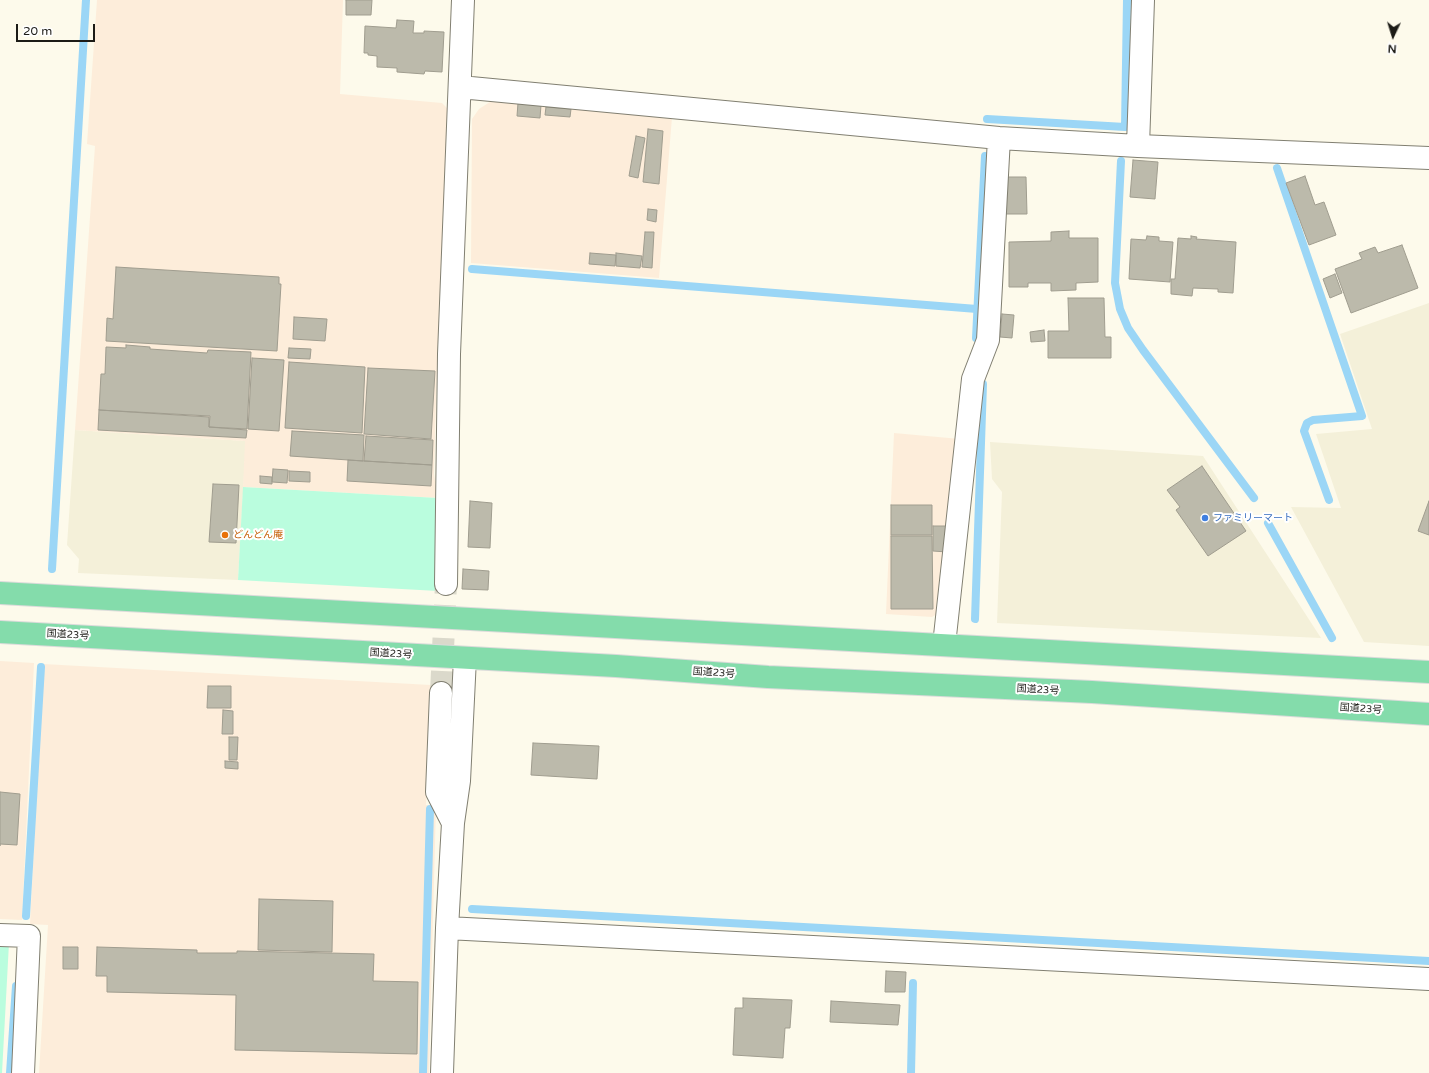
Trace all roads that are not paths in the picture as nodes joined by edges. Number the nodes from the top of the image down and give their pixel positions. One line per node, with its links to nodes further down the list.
1 (463, 0): 3 (street)
2 (1143, 0): 5 (street)
3 (460, 87): 4 (street); 7 (street)
4 (999, 138): 5 (street); 10 (street)
5 (1138, 146): 6 (street)
6 (1429, 158)
7 (446, 584)
8 (0, 593): 10 (highway)
9 (0, 632): 11 (highway, 国道23号)
10 (944, 646): 12 (highway)
11 (465, 658): 14 (highway, 国道23号); 15 (street)
12 (1429, 672)
13 (441, 693): 15 (street)
14 (1429, 714)
15 (453, 823): 16 (street)
16 (447, 928): 18 (street); 20 (street)
17 (0, 935): 19 (street)
18 (1429, 980)
19 (22, 1073)
20 (442, 1073)

